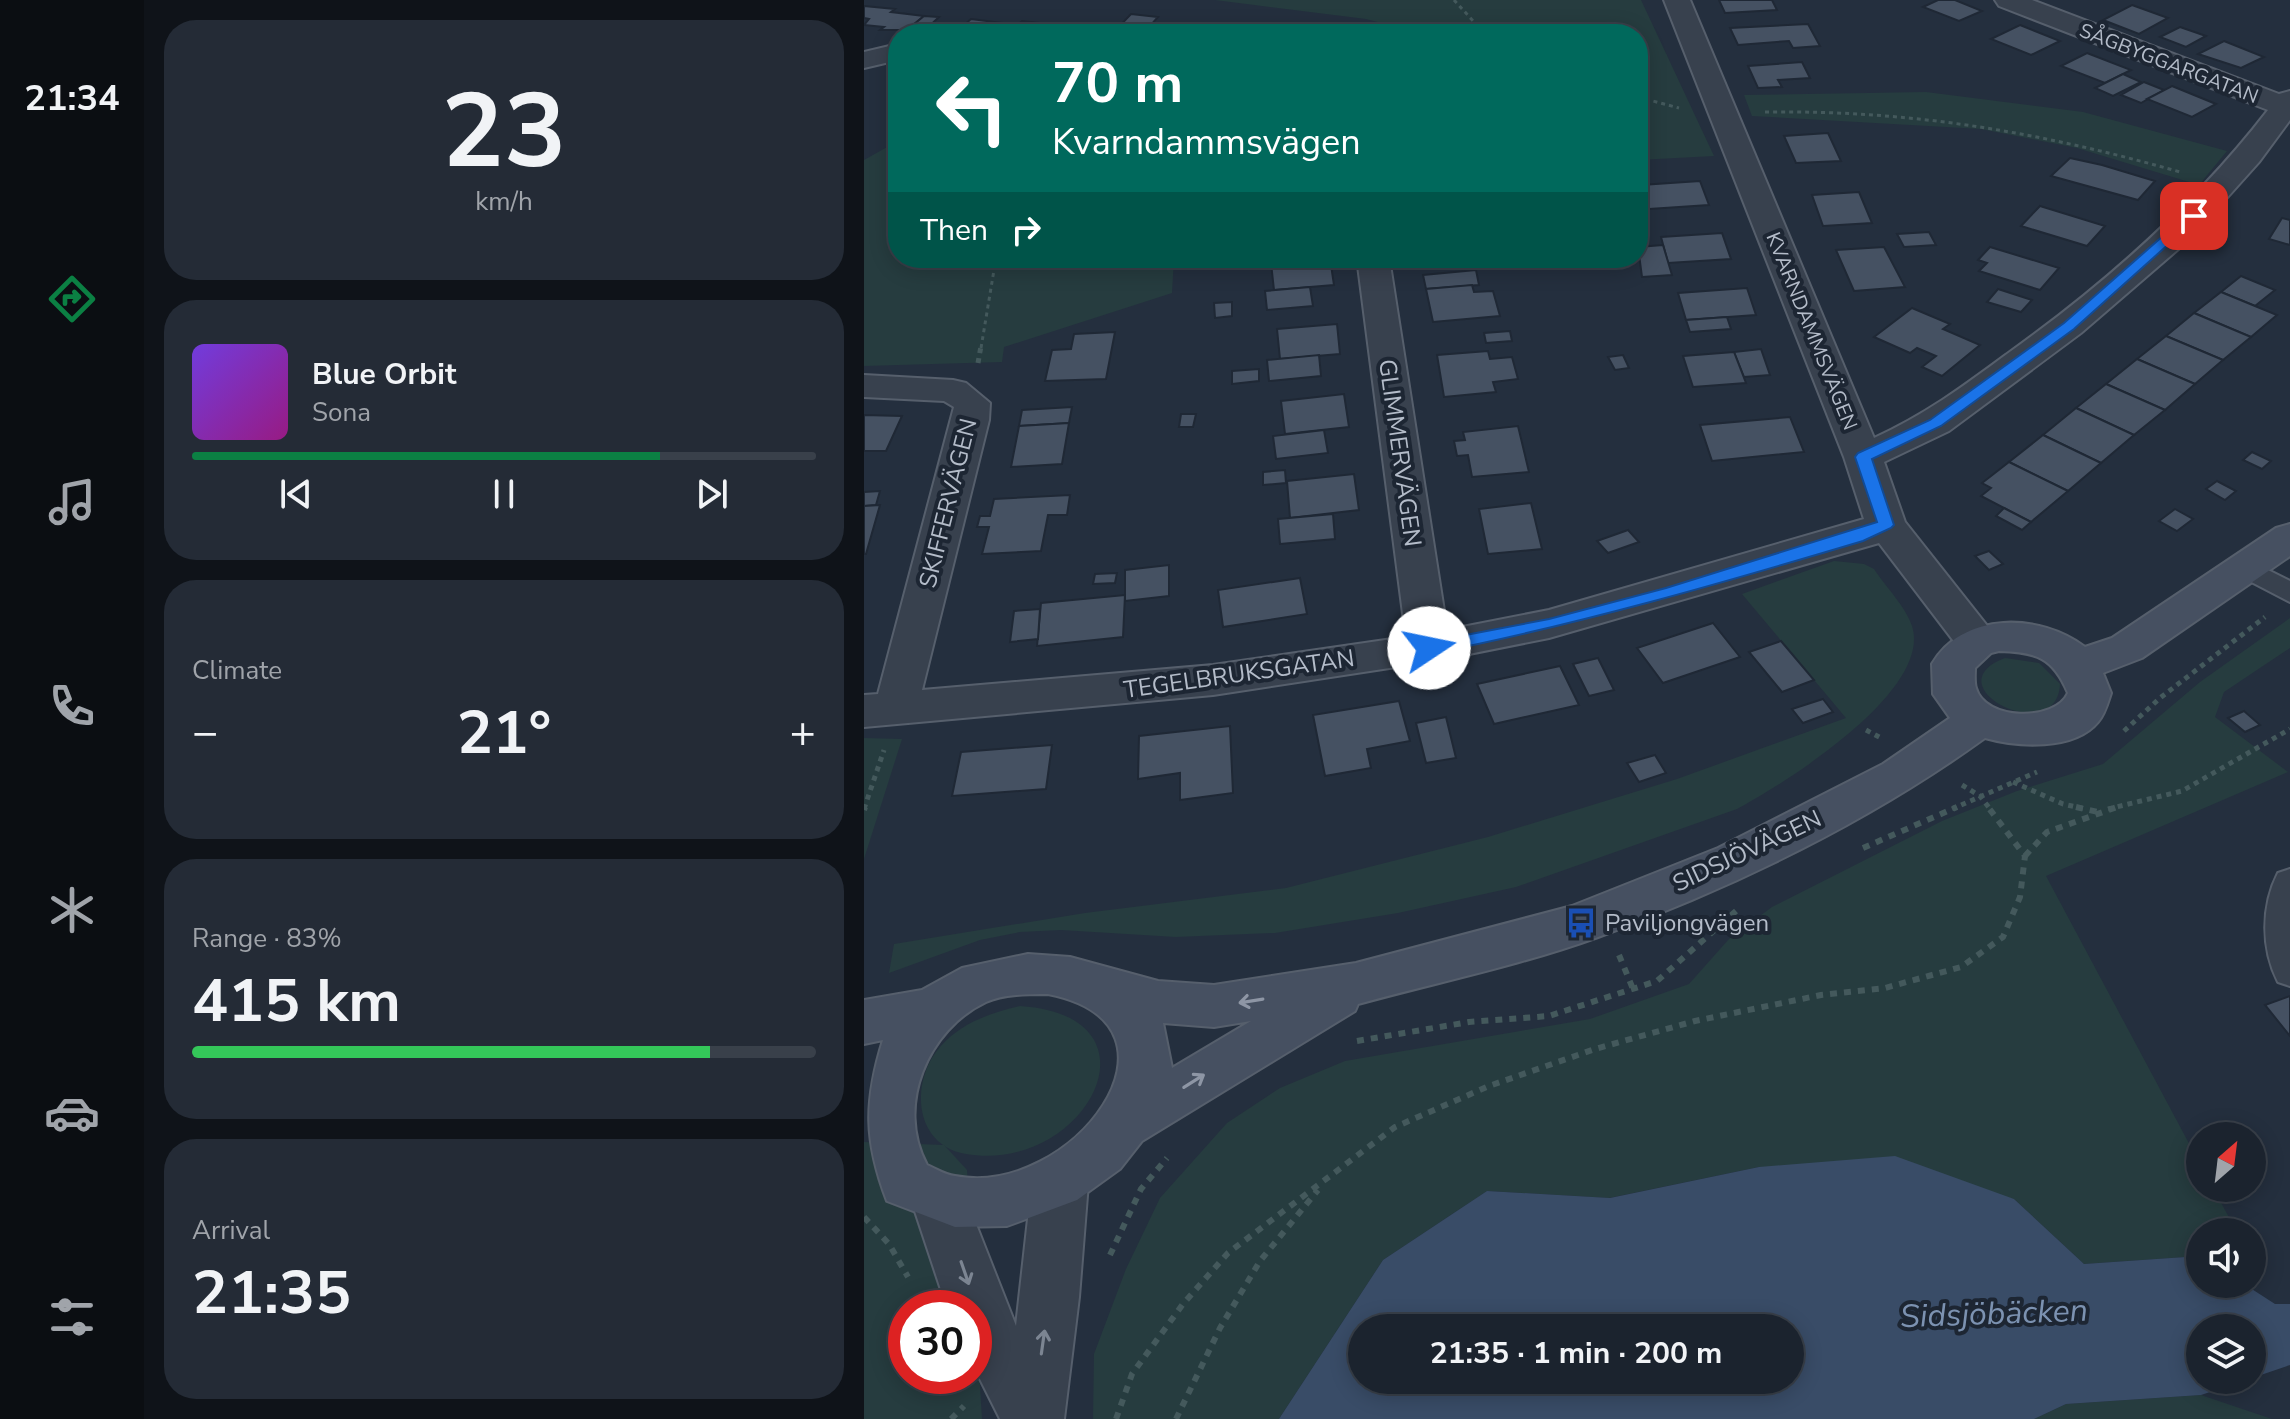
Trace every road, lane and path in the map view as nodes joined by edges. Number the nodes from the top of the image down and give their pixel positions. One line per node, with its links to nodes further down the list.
1 (1454, 0): 4 (path)
2 (1677, 0): 8 (street, KVARNDAMMSVÄGEN)
3 (2008, 0): 7 (street, SÅGBYGGARGATAN)
4 (1476, 24)
5 (888, 54): 6 (street)
6 (864, 60)
7 (2288, 104): 9 (street)
8 (1723, 113): 9 (path); 14 (street, KVARNDAMMSVÄGEN)
9 (2223, 184): 14 (street)
10 (994, 268): 13 (path)
11 (1374, 268): 21 (street, GLIMMERVÄGEN)
12 (864, 386): 13 (street, SKIFFERVÄGEN)
13 (972, 403): 24 (street, SKIFFERVÄGEN)
14 (1863, 457): 15 (street, KVARNDAMMSVÄGEN)
15 (1886, 525): 20 (street, KVARNDAMMSVÄGEN); 21 (street, TEGELBRUKSGATAN)
16 (2290, 537): 17 (main road)
17 (2248, 569): 18 (lane); 22 (main road)
18 (2290, 593)
19 (2266, 615): 26 (path)
20 (1977, 642): 22 (main road); 23 (main road)
21 (1429, 648): 24 (street, TEGELBRUKSGATAN)
22 (2078, 666): 23 (main road)
23 (1981, 718): 38 (main road, SIDSJÖVÄGEN)
24 (881, 722): 30 (path)
25 (2290, 729): 31 (path)
26 (2118, 736)
27 (2050, 768): 28 (path)
28 (2011, 781): 29 (path); 31 (path)
29 (1980, 796): 32 (path); 33 (path)
30 (864, 810)
31 (2099, 812): 33 (path)
32 (1855, 852)
33 (2025, 856): 47 (path)
34 (2290, 882): 37 (lane)
35 (1745, 904): 39 (path)
36 (1619, 954): 39 (path)
37 (2290, 972)
38 (1356, 984): 40 (main road, SIDSJÖVÄGEN, one-way to 40); 44 (main road, SIDSJÖVÄGEN, one-way to 38)
39 (1633, 989): 43 (path)
40 (1105, 990): 41 (main road); 44 (main road)
41 (928, 1010): 42 (main road); 45 (main road)
42 (864, 1022)
43 (1348, 1043)
44 (1128, 1122): 48 (main road)
45 (868, 1137): 49 (main road)
46 (1170, 1154): 52 (path)
47 (1325, 1182): 56 (path); 57 (path)
48 (1060, 1183): 49 (main road); 52 (street)
49 (939, 1199): 55 (street, one-way to 55)
50 (864, 1217): 51 (path)
51 (910, 1282)
52 (1050, 1297): 55 (street, one-way to 52)
53 (970, 1401): 54 (path)
54 (951, 1419)
55 (1032, 1419)
56 (1116, 1419)
57 (1176, 1419)

